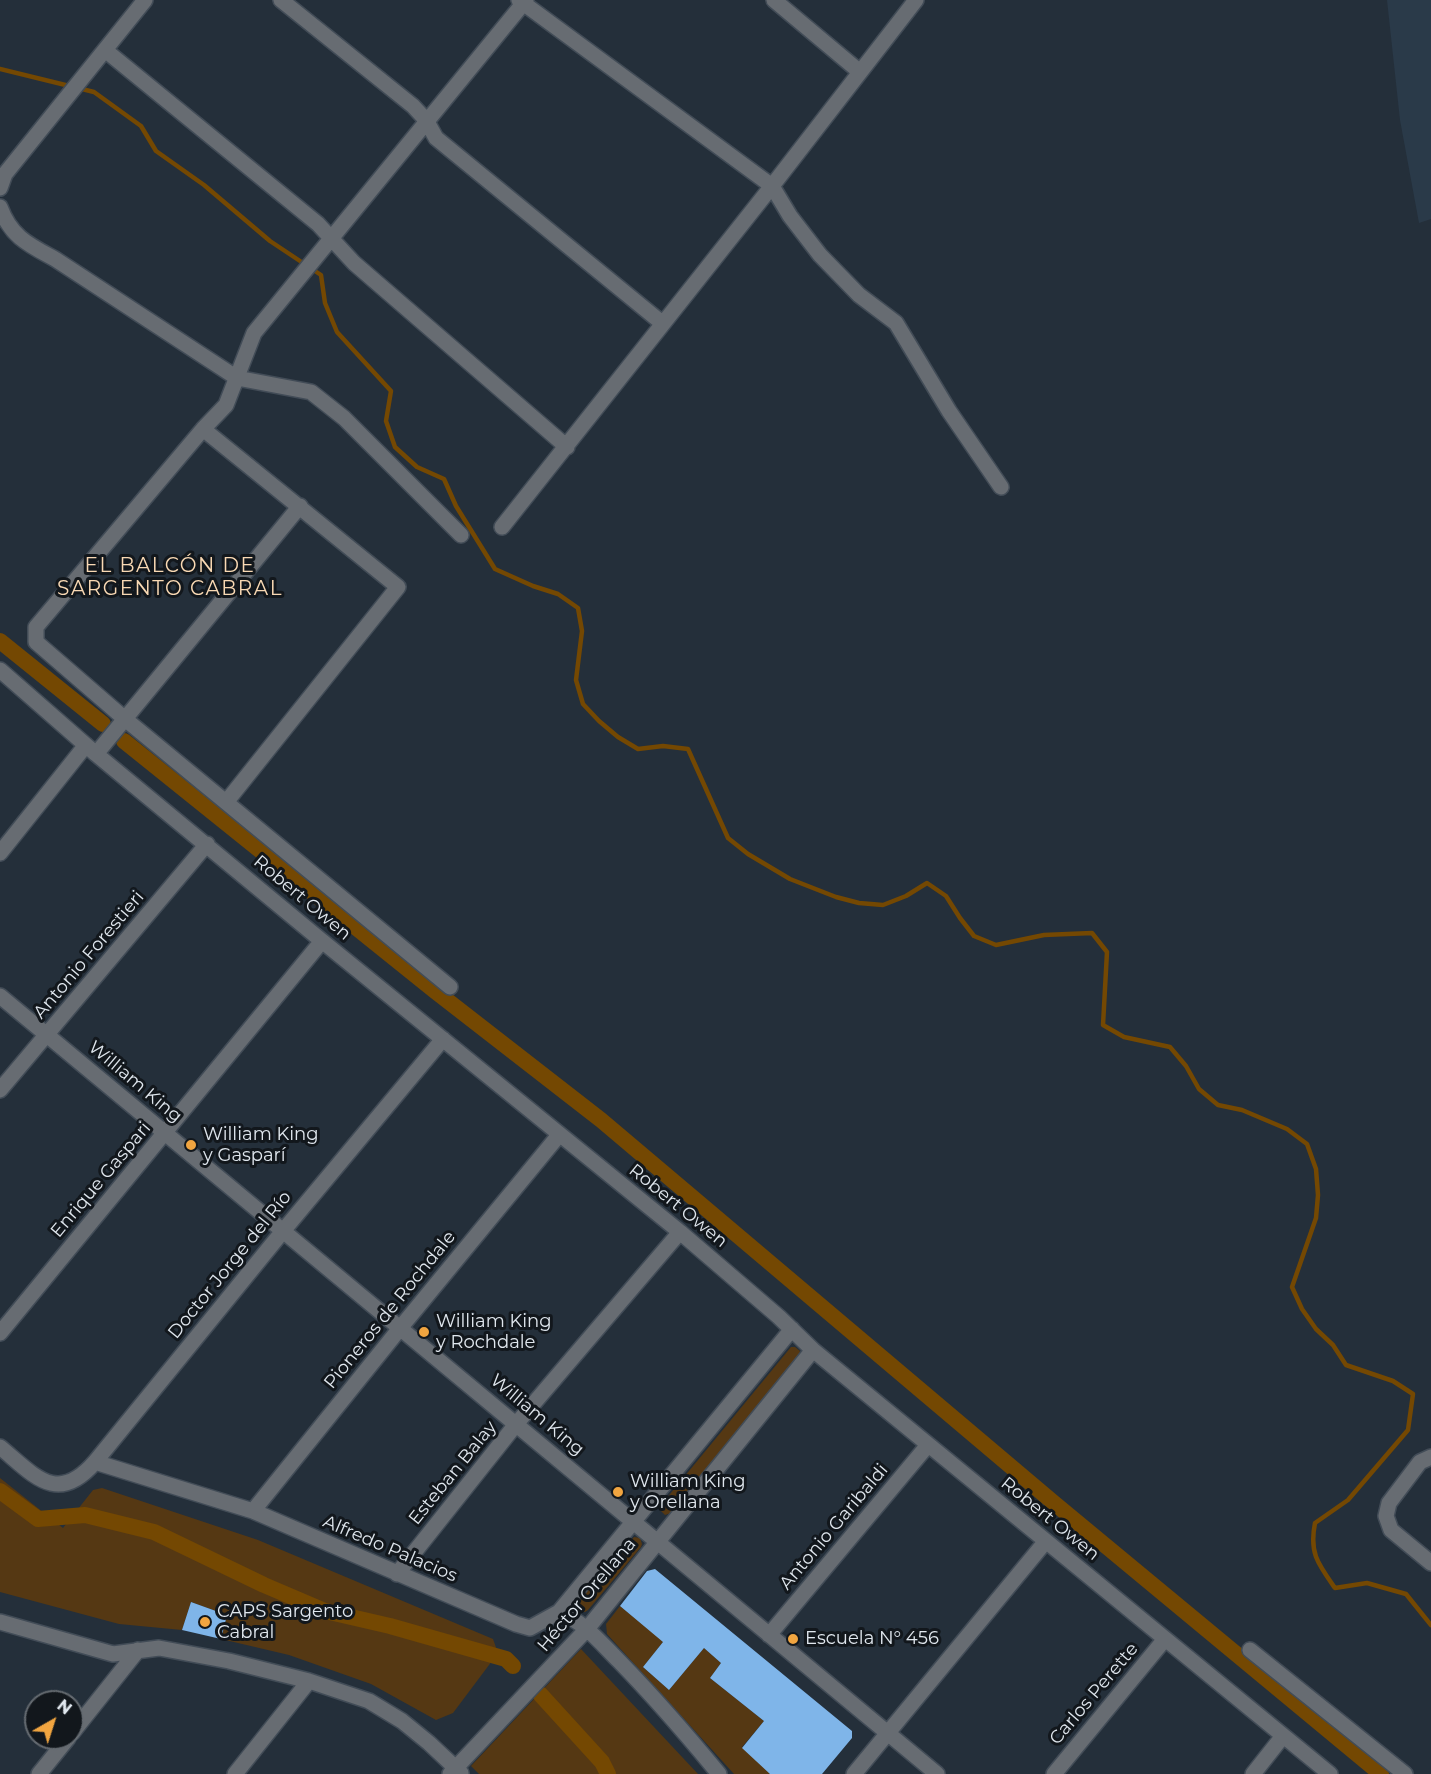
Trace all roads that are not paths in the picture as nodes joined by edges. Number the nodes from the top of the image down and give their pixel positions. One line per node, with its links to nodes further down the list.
1 (146, 0): 6 (street)
2 (281, 0): 8 (street)
3 (774, 0): 7 (street)
4 (916, 0): 7 (street)
5 (523, 1): 8 (street); 9 (street)
6 (105, 50): 10 (street); 12 (street)
7 (860, 72): 9 (street)
8 (426, 120): 12 (street); 13 (street)
9 (772, 186): 13 (street); 17 (street)
10 (0, 188)
11 (0, 207): 14 (street)
12 (327, 243): 14 (street); 16 (street)
13 (662, 323): 16 (street)
14 (237, 378): 15 (street); 20 (street)
15 (203, 429): 18 (street); 22 (street)
16 (567, 447): 19 (street)
17 (1001, 487)
18 (300, 506): 22 (street); 24 (street)
19 (502, 527)
20 (461, 536)
21 (0, 670): 23 (street, Robert Owen)
22 (125, 719): 23 (street); 24 (street)
23 (91, 749): 25 (street, Robert Owen); 26 (street)
24 (227, 801): 28 (street)
25 (207, 844): 27 (street, Robert Owen); 30 (street, Antonio Forestieri)
26 (0, 853)
27 (322, 941): 31 (street, Robert Owen); 33 (street, Enrique Gaspari)
28 (450, 987)
29 (0, 996): 30 (street, William King)
30 (47, 1034): 32 (street, Antonio Forestieri); 33 (street, William King)
31 (443, 1039): 34 (street, Robert Owen); 35 (street, Doctor Jorge del Río)
32 (0, 1090)
33 (165, 1132): 35 (street, William King); 39 (street, Enrique Gaspari)
34 (560, 1135): 36 (street, Robert Owen); 37 (street, Pioneros de Rochdale)
35 (283, 1231): 37 (street, William King); 45 (street, Doctor Jorge del Río)
36 (680, 1232): 38 (street, Robert Owen); 41 (street, Esteban Balay)
37 (401, 1327): 41 (street, William King); 46 (street, Pioneros de Rochdale)
38 (792, 1329): 40 (street, Robert Owen); 47 (street, Héctor Orellana)
39 (0, 1333)
40 (813, 1350): 42 (street, Robert Owen); 48 (street, Héctor Orellana)
41 (517, 1424): 47 (street, William King); 51 (street, Esteban Balay)
42 (928, 1445): 49 (street, Robert Owen); 55 (street, Antonio Garibaldi)
43 (0, 1447): 45 (street)
44 (1431, 1457): 50 (street)
45 (95, 1462): 46 (street, Alfredo Palacios)
46 (253, 1511): 51 (street, Alfredo Palacios)
47 (633, 1521): 48 (street, William King); 52 (street, Héctor Orellana)
48 (658, 1542): 54 (street, Héctor Orellana); 55 (street, William King)
49 (1046, 1542): 56 (street, Robert Owen); 61 (street)
50 (1431, 1563)
51 (397, 1574): 52 (street, Alfredo Palacios)
52 (559, 1612): 54 (street)
53 (0, 1622): 57 (street)
54 (587, 1629): 64 (street, Héctor Orellana); 67 (street)
55 (769, 1635): 61 (street, William King)
56 (1165, 1639): 62 (street, Robert Owen); 70 (street, Carlos Perette)
57 (138, 1650): 59 (street); 60 (street)
58 (1250, 1650): 73 (street)
59 (309, 1682): 64 (street); 66 (street)
60 (84, 1718)
61 (887, 1733): 68 (street); 69 (street, William King)
62 (1283, 1736): 71 (street); 72 (street, Robert Owen)
63 (58, 1750): 65 (street)
64 (456, 1772)
65 (39, 1774)
66 (235, 1774)
67 (719, 1774)
68 (854, 1774)
69 (937, 1774)
70 (1053, 1774)
71 (1253, 1774)
72 (1330, 1774)
73 (1405, 1774)

